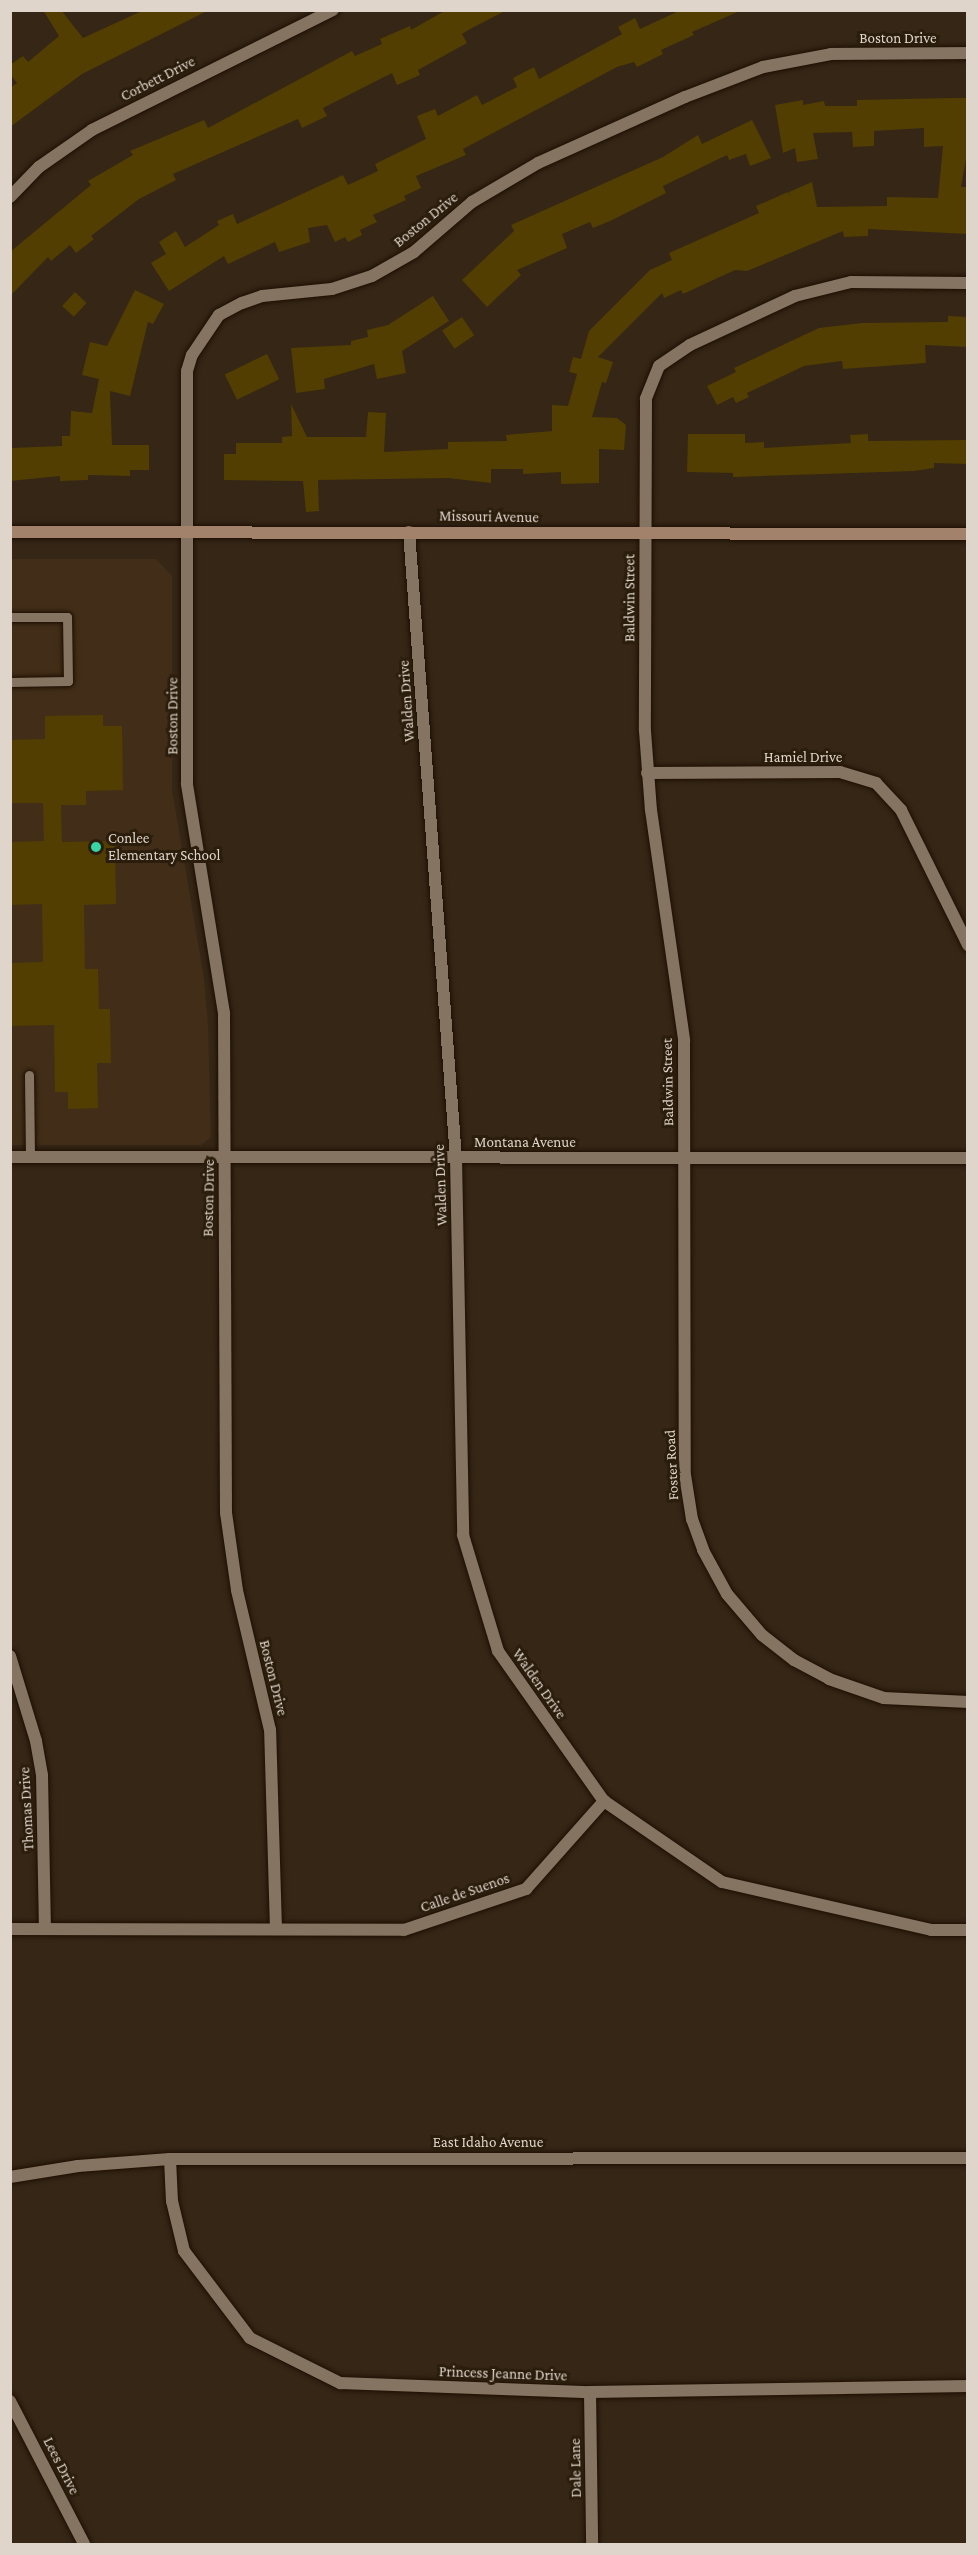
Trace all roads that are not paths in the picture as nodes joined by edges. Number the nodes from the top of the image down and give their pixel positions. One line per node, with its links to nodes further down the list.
1 (333, 10): 3 (street, Corbett Drive)
2 (968, 53): 7 (street, Boston Drive)
3 (10, 196)
4 (968, 283): 8 (street, Baldwin Street)
5 (409, 531): 7 (main road, Missouri Avenue); 8 (main road, Missouri Avenue); 18 (street, Walden Drive)
6 (10, 532): 7 (main road, Missouri Avenue)
7 (188, 532): 17 (street, Boston Drive)
8 (645, 534): 9 (main road, Missouri Avenue); 12 (street, Baldwin Street)
9 (968, 534)
10 (10, 617): 11 (lane)
11 (10, 682)
12 (647, 773): 13 (street, Hamiel Drive); 19 (street, Baldwin Street)
13 (968, 945)
14 (29, 1075): 16 (lane)
15 (10, 1157): 16 (street, Montana Avenue)
16 (30, 1157): 17 (street, Montana Avenue)
17 (225, 1157): 18 (street, Montana Avenue); 26 (street, Boston Drive)
18 (456, 1158): 19 (street, Montana Avenue); 23 (street, Walden Drive)
19 (684, 1158): 20 (street, Montana Avenue); 22 (street, Foster Road)
20 (968, 1158)
21 (10, 1656): 25 (street, Thomas Drive)
22 (968, 1702)
23 (604, 1801): 26 (street, Calle de Suenos); 27 (street)
24 (10, 1929): 25 (street, Calle de Suenos)
25 (45, 1929): 26 (street, Calle de Suenos)
26 (276, 1929)
27 (968, 1930)
28 (968, 2158): 29 (street, East Idaho Avenue)
29 (170, 2159): 30 (street, East Idaho Avenue); 32 (street, Princess Jeanne Drive)
30 (10, 2177)
31 (968, 2386): 32 (street, Princess Jeanne Drive)
32 (590, 2392): 35 (street, Dale Lane)
33 (10, 2401): 34 (street, Lees Drive)
34 (84, 2544)
35 (592, 2544)

